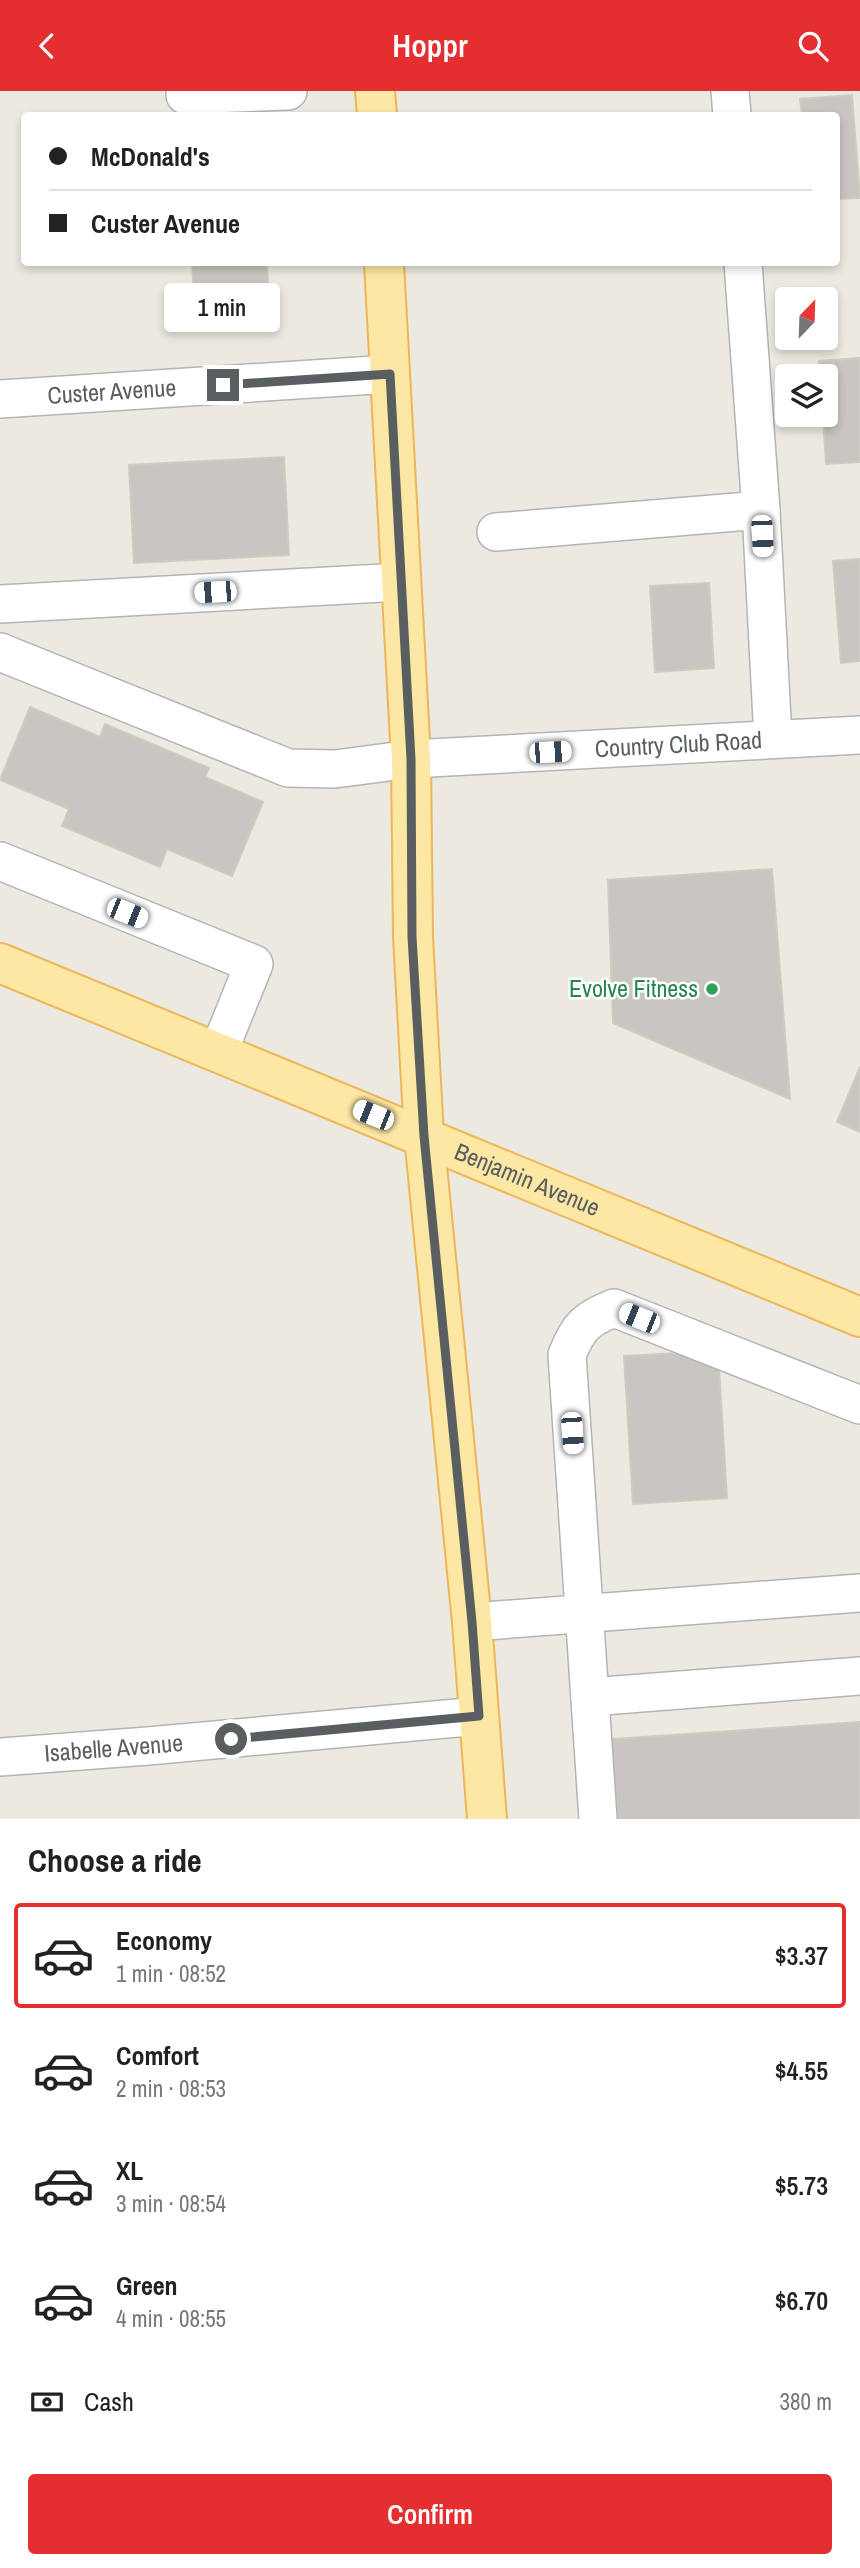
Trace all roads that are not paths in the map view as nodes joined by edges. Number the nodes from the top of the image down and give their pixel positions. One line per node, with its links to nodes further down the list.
1 (288, 91): 4 (street)
2 (375, 91): 5 (main road)
3 (730, 91): 6 (street)
4 (185, 95)
5 (377, 112)
6 (732, 112)
7 (384, 266): 9 (main road)
8 (743, 266): 11 (street)
9 (390, 374): 10 (street, Custer Avenue); 13 (main road)
10 (0, 399)
11 (761, 510): 12 (street); 17 (street)
12 (496, 532)
13 (401, 582): 14 (street); 18 (main road)
14 (1, 606)
15 (0, 652): 18 (street, Country Club Road)
16 (860, 735): 17 (street, Country Club Road)
17 (773, 739): 18 (street, Country Club Road)
18 (411, 759): 22 (main road)
19 (0, 861): 21 (street)
20 (0, 963): 21 (main road, Benjamin Avenue)
21 (218, 1053): 22 (main road, Benjamin Avenue)
22 (424, 1136): 23 (main road, Benjamin Avenue); 27 (main road)
23 (860, 1317)
24 (860, 1405): 26 (street)
25 (860, 1593): 26 (street)
26 (584, 1616): 27 (street); 29 (street)
27 (472, 1622): 30 (main road)
28 (860, 1676): 29 (street)
29 (590, 1697): 33 (street)
30 (479, 1716): 31 (street, Isabelle Avenue); 32 (main road)
31 (0, 1757)
32 (487, 1819)
33 (598, 1819)

